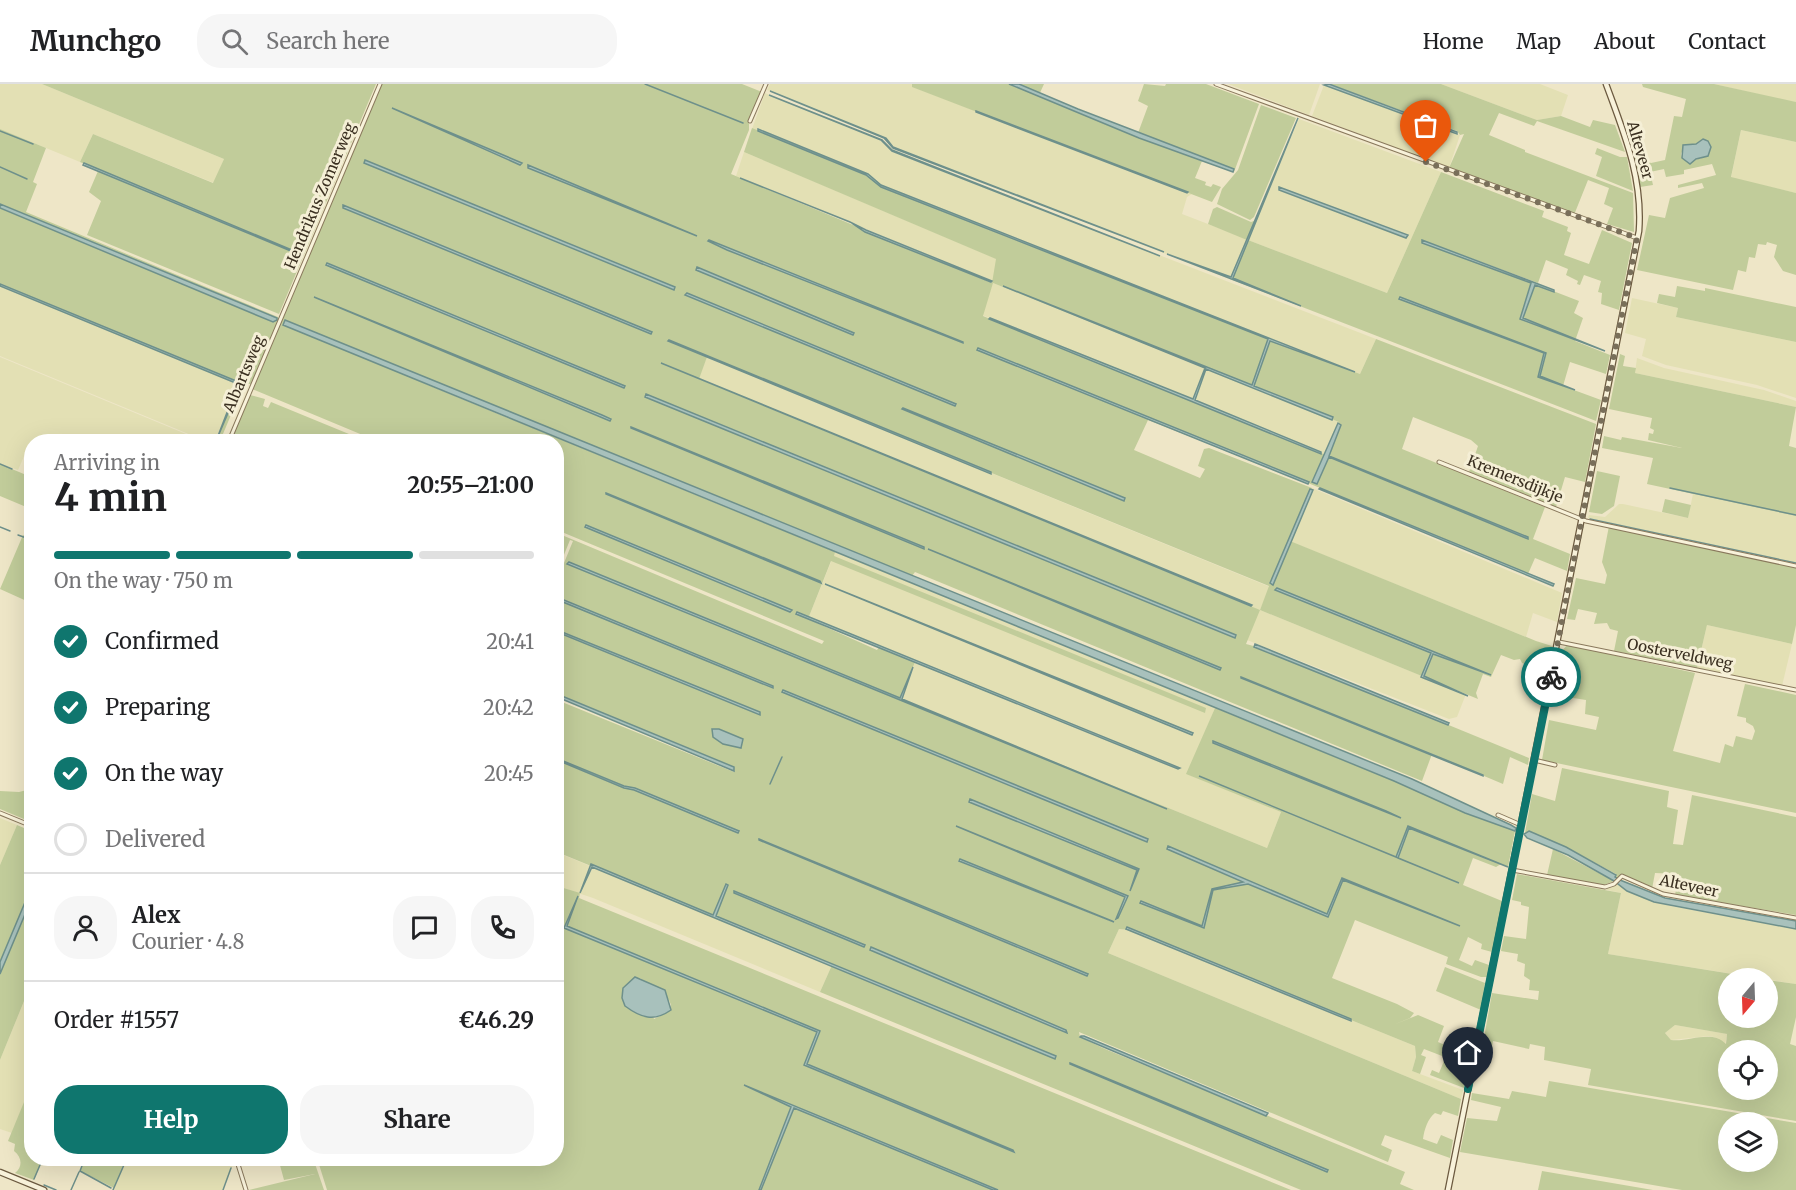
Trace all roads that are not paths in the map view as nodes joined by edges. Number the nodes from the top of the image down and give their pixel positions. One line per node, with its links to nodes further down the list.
1 (380, 84): 7 (street, Hendrikus Zomerweg)
2 (766, 84): 5 (street)
3 (1216, 84): 6 (street)
4 (1606, 84): 6 (street, Alteveer)
5 (750, 121)
6 (1637, 238): 10 (street, Alteveer)
7 (282, 316): 8 (street, Albartsweg)
8 (232, 434)
9 (1439, 462): 10 (street, Kremersdijkje)
10 (1582, 519): 11 (street, Kremersdijkje); 12 (street, Alteveer)
11 (1796, 566)
12 (1559, 642): 13 (street, Oosterveldweg); 14 (street, Alteveer)
13 (1796, 690)
14 (1534, 760): 15 (street); 19 (street, Alteveer)
15 (1555, 765)
16 (0, 813): 18 (street)
17 (1498, 815): 19 (street)
18 (24, 823)
19 (1521, 825): 20 (street, Alteveer)
20 (1512, 870): 21 (street, Alteveer); 26 (street, Alteveer)
21 (1796, 918)
22 (238, 1166): 25 (street)
23 (0, 1172): 24 (street)
24 (44, 1190)
25 (246, 1190)
26 (1448, 1190)

